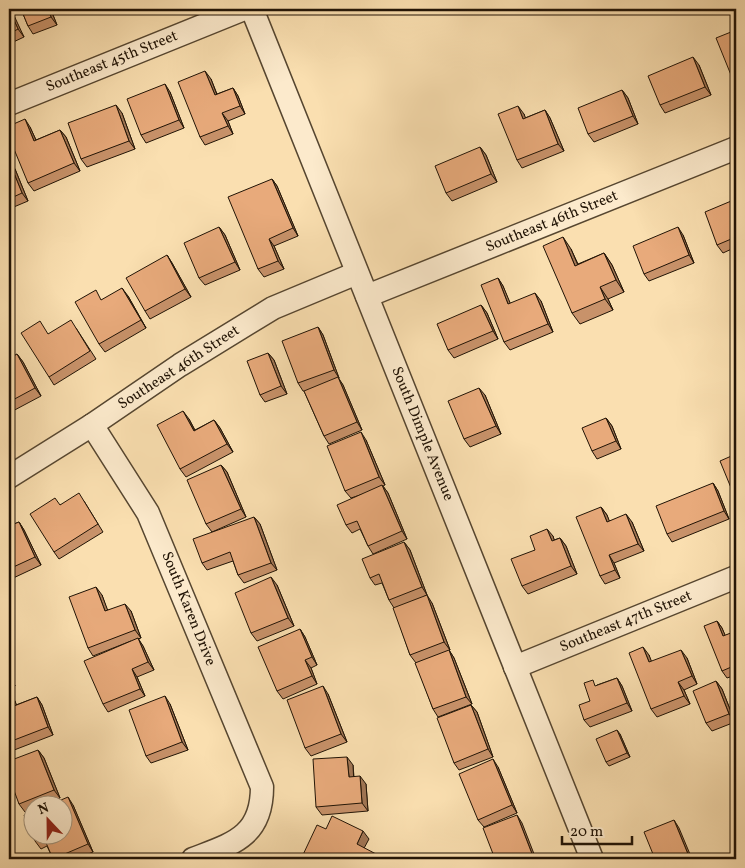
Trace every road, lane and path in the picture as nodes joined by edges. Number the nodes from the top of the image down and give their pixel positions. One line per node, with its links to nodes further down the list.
1 (244, 9): 3 (street, Southeast 45th Street)
2 (252, 9): 5 (street, South Dimple Avenue)
3 (9, 104)
4 (736, 148): 6 (street, Southeast 46th Street)
5 (357, 274): 6 (street, South Dimple Avenue); 7 (street, Southeast 46th Street)
6 (367, 296): 10 (street, South Dimple Avenue)
7 (92, 425): 8 (street, Southeast 46th Street); 11 (street, South Karen Drive)
8 (9, 477)
9 (736, 577): 10 (street, Southeast 47th Street)
10 (515, 667): 12 (street, South Dimple Avenue)
11 (193, 859)
12 (592, 859)

